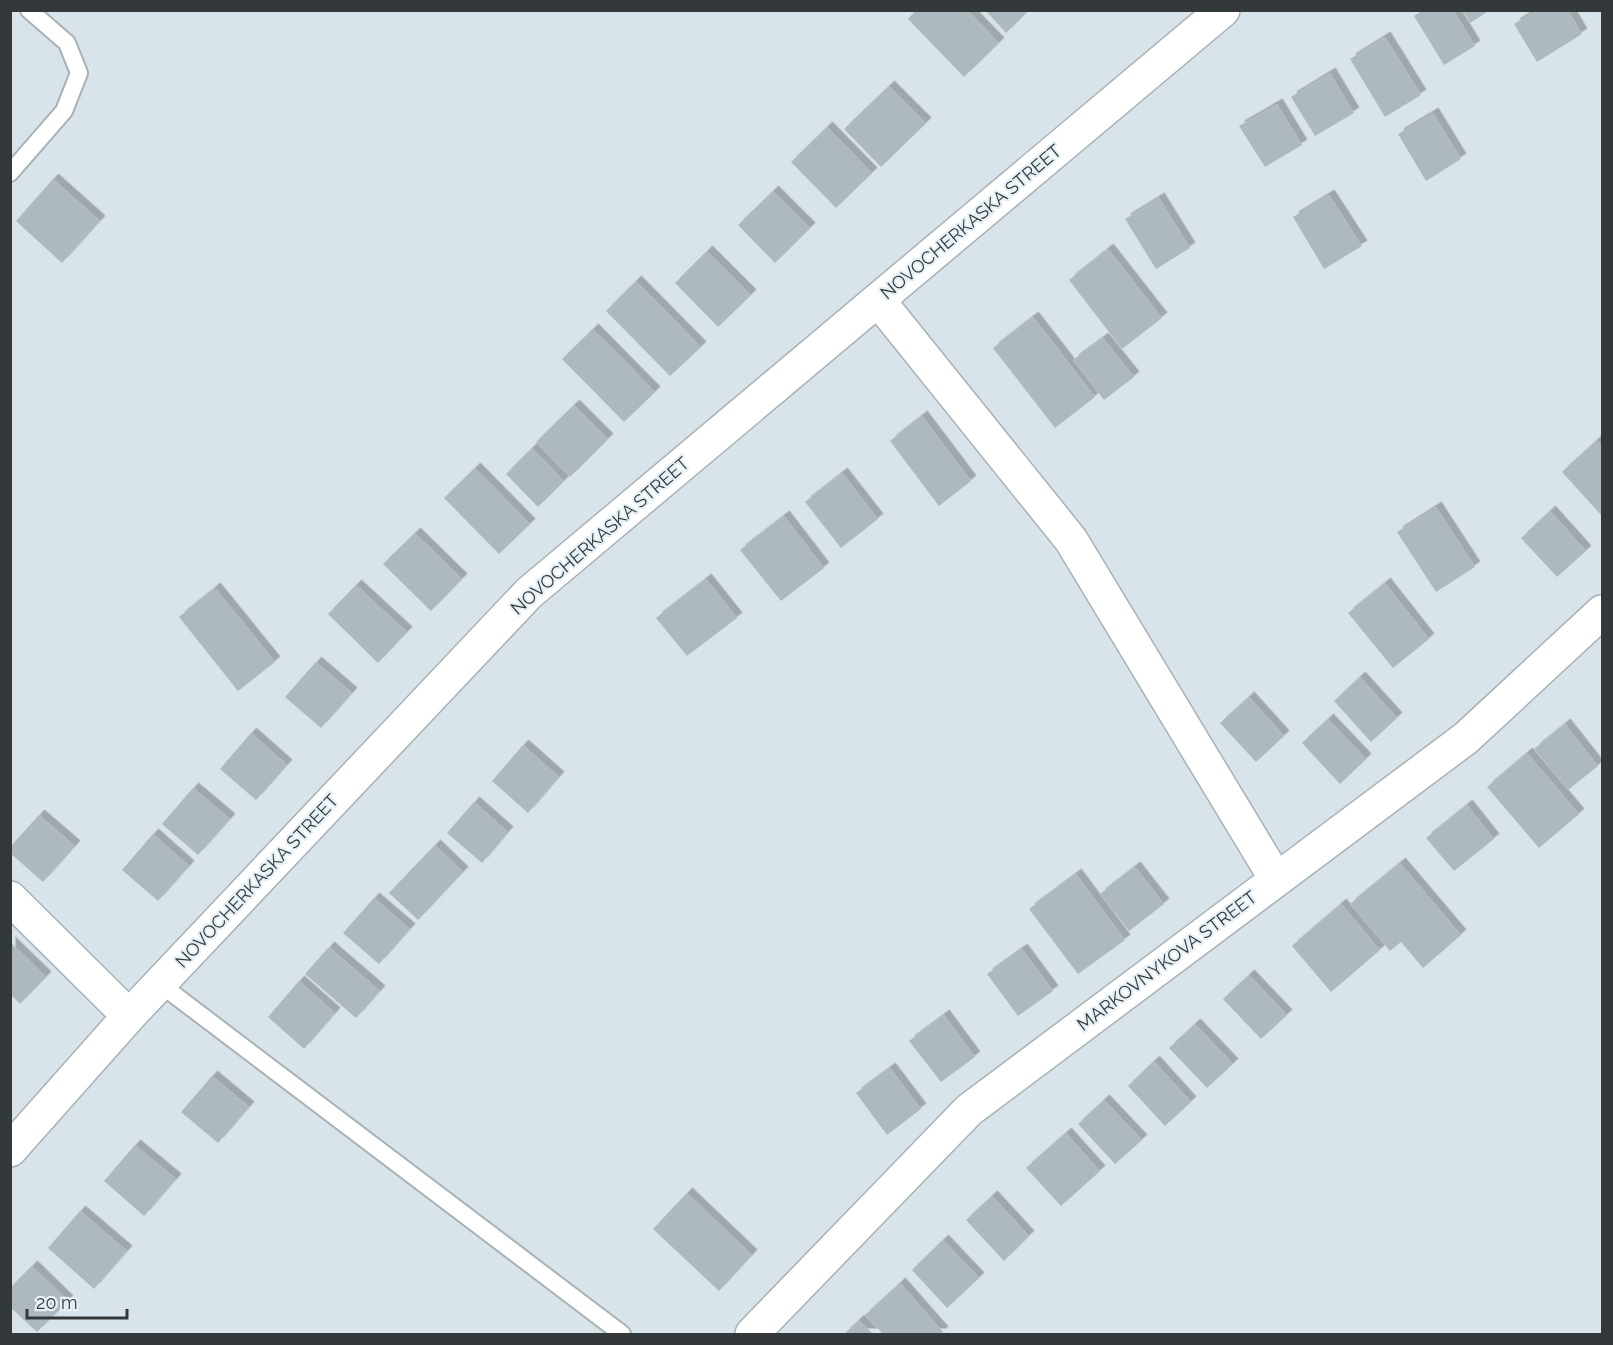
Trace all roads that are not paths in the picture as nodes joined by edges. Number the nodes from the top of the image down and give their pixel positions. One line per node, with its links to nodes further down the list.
1 (29, 10): 3 (lane)
2 (1223, 10): 4 (street, NOVOCHERKASKA STREET)
3 (10, 173)
4 (878, 300): 6 (street); 8 (street, NOVOCHERKASKA STREET)
5 (1602, 612): 6 (street, MARKOVNYKOVA STREET)
6 (1276, 879): 12 (street, MARKOVNYKOVA STREET)
7 (10, 898): 9 (street)
8 (160, 984): 9 (street, NOVOCHERKASKA STREET); 11 (lane)
9 (129, 1016): 10 (street, NOVOCHERKASKA STREET)
10 (10, 1150)
11 (622, 1335)
12 (752, 1335)

